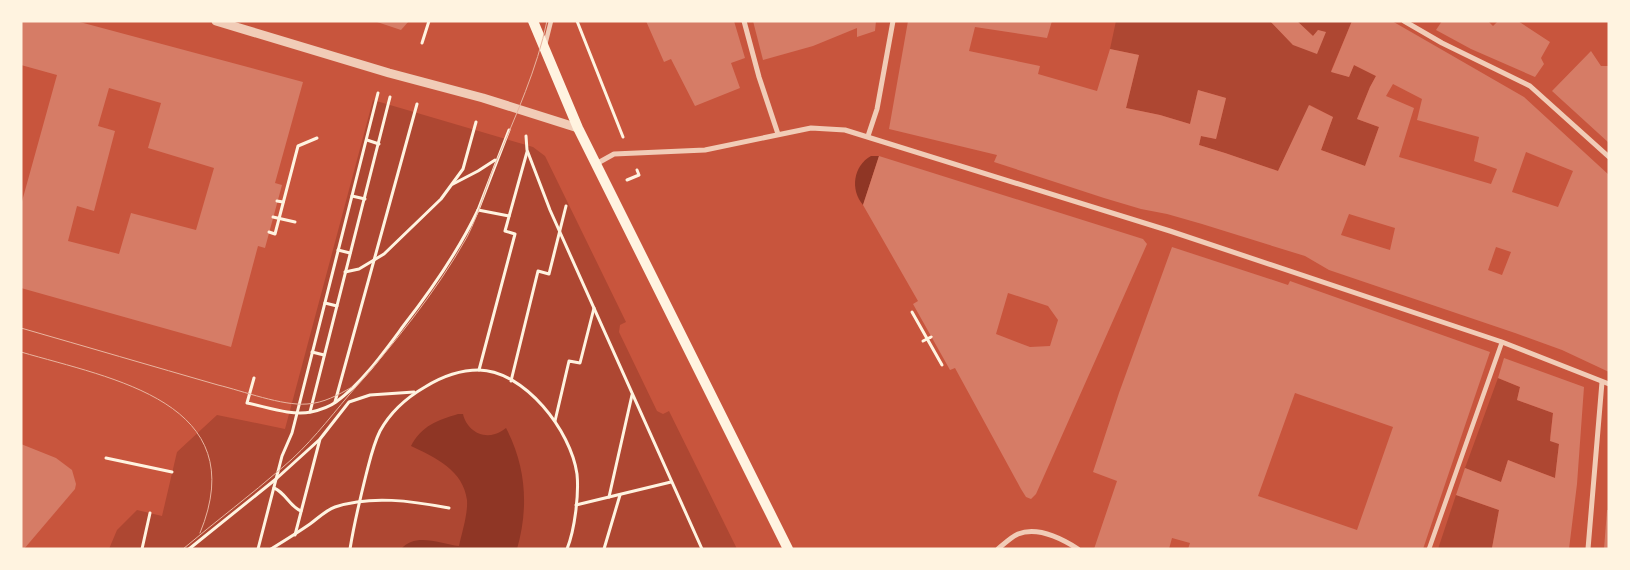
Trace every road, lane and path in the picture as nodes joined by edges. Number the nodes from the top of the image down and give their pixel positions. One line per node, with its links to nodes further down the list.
1 (216, 21): 15 (street)
2 (429, 21): 9 (path)
3 (533, 21): 10 (main road)
4 (551, 21): 10 (street)
5 (577, 21): 24 (path)
6 (744, 21): 17 (street)
7 (893, 21): 19 (street)
8 (1404, 21): 25 (street)
9 (422, 43)
10 (544, 49): 15 (main road)
11 (378, 94): 21 (path)
12 (390, 97): 22 (path)
13 (416, 104): 43 (path)
14 (476, 122): 28 (path)
15 (578, 128): 27 (main road)
16 (509, 130): 26 (path)
17 (778, 134): 19 (street); 24 (street)
18 (526, 136): 23 (path)
19 (868, 136): 51 (street)
20 (317, 138): 32 (path)
21 (367, 140): 22 (path); 29 (path)
22 (379, 144): 30 (path)
23 (527, 150): 35 (path); 40 (path)
24 (630, 154): 27 (street)
25 (1609, 157)
26 (496, 159): 28 (path); 34 (path)
27 (596, 164): 88 (main road)
28 (452, 184): 43 (path)
29 (352, 196): 30 (path); 41 (path)
30 (364, 199): 42 (path)
31 (277, 201): 32 (path)
32 (283, 202): 37 (path)
33 (566, 206): 40 (path)
34 (478, 210): 35 (path); 62 (path)
35 (509, 216): 55 (path)
36 (273, 217): 37 (path)
37 (279, 218): 38 (path); 39 (path)
38 (295, 222)
39 (269, 232)
40 (560, 232): 47 (path); 57 (path)
41 (338, 250): 42 (path); 45 (path)
42 (350, 253): 44 (path)
43 (373, 262): 44 (path); 62 (path)
44 (345, 272): 46 (path)
45 (324, 303): 46 (path); 52 (path)
46 (337, 306): 53 (path)
47 (594, 308): 61 (path); 65 (path)
48 (912, 312): 49 (path)
49 (929, 338): 50 (path); 54 (path)
50 (923, 341)
51 (1502, 342): 58 (street); 91 (street)
52 (312, 352): 53 (path); 64 (path)
53 (324, 355): 63 (path)
54 (942, 365)
55 (479, 370): 57 (path); 60 (path)
56 (254, 378): 64 (path)
57 (511, 382): 65 (path)
58 (1602, 382): 59 (street); 92 (street)
59 (1609, 384)
60 (416, 392): 66 (path); 74 (path)
61 (632, 394): 70 (path); 73 (path)
62 (335, 402): 63 (path)
63 (310, 412): 64 (path)
64 (297, 413): 69 (path)
65 (555, 421): 75 (path)
66 (320, 439): 69 (path); 77 (path)
67 (106, 458): 68 (path)
68 (172, 472)
69 (276, 479): 71 (path); 81 (path)
70 (671, 482): 72 (path); 87 (path)
71 (274, 488): 77 (path); 82 (path)
72 (620, 494): 73 (path); 86 (path)
73 (609, 497): 75 (path)
74 (359, 503): 76 (path); 79 (path); 84 (path)
75 (576, 505): 85 (path)
76 (449, 508)
77 (301, 511): 79 (path)
78 (150, 513): 80 (path)
79 (295, 535): 83 (path)
80 (142, 549)
81 (189, 549)
82 (258, 549)
83 (271, 549)
84 (350, 549)
85 (567, 549)
86 (604, 549)
87 (702, 549)
88 (788, 549)
89 (998, 549): 90 (street)
90 (1078, 549)
91 (1429, 549)
92 (1588, 549)

